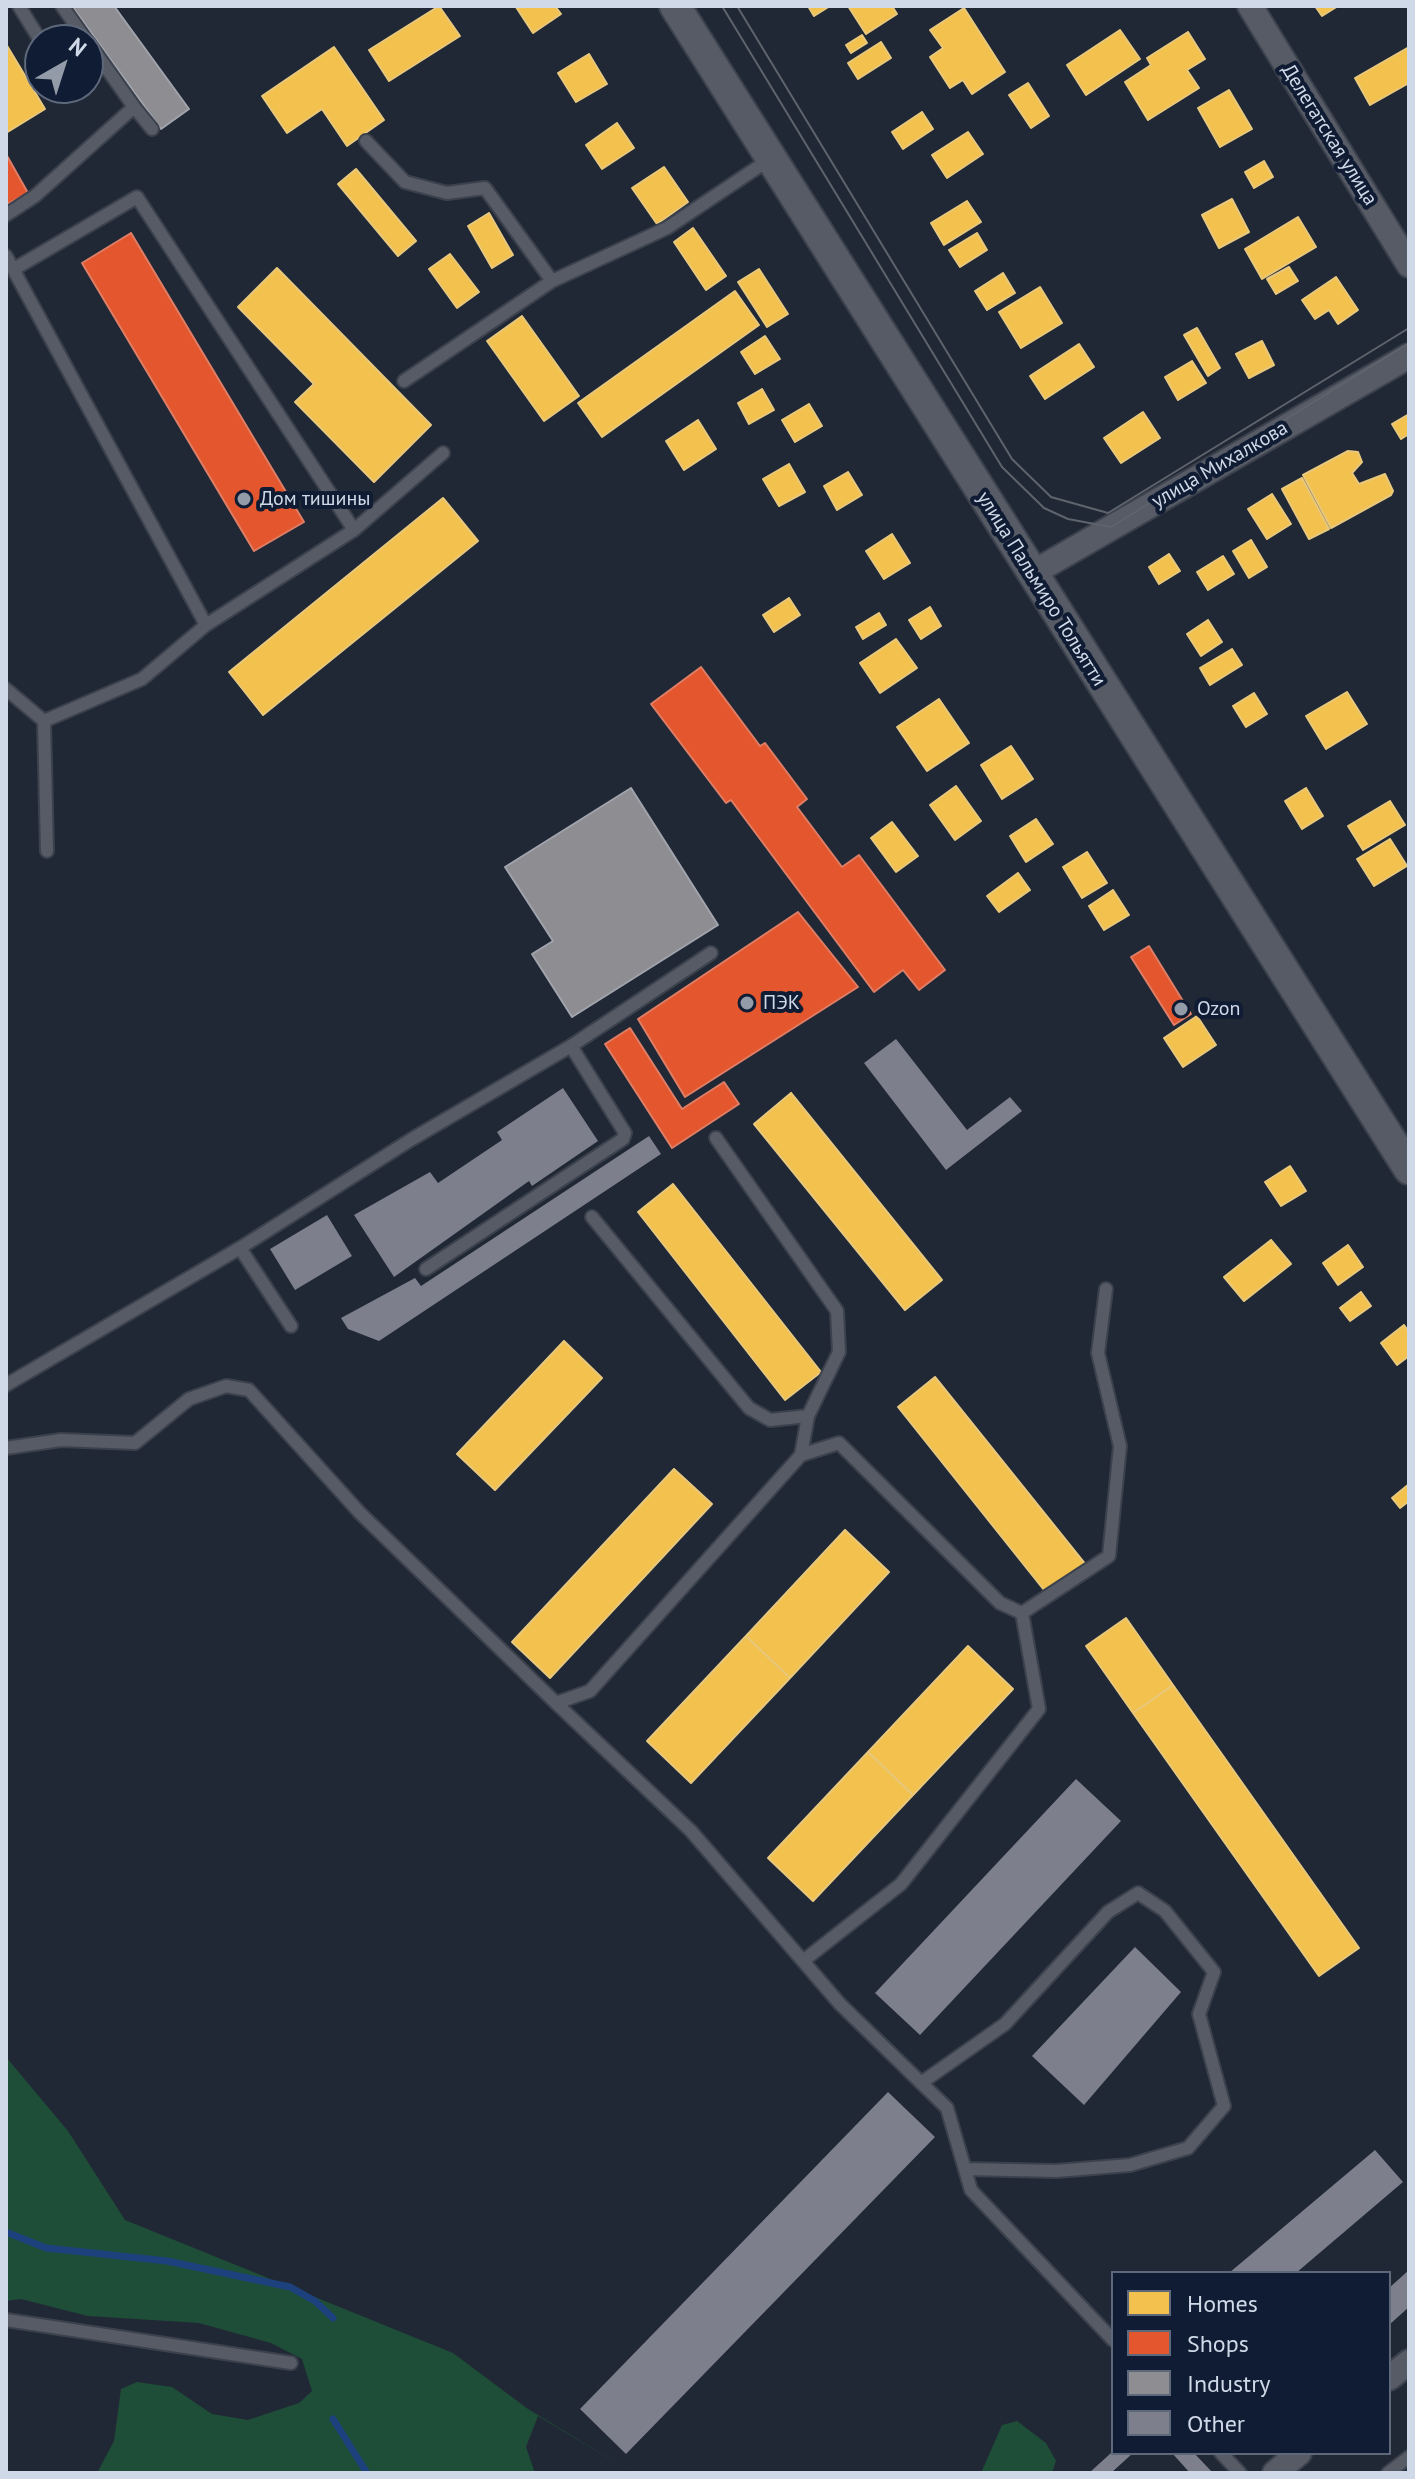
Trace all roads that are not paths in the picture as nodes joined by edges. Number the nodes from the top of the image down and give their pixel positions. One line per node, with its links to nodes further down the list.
1 (19, 6): 5 (lane)
2 (62, 6): 6 (lane)
3 (675, 6): 11 (street, улица Пальмиро Тольятти)
4 (1250, 6): 14 (street, Делегатская улица)
5 (30, 24)
6 (75, 24)
7 (104, 65): 8 (lane)
8 (134, 107): 9 (lane); 12 (lane)
9 (152, 129)
10 (366, 141): 16 (lane)
11 (771, 158): 16 (lane); 21 (street, улица Пальмиро Тольятти)
12 (6, 215)
13 (6, 256): 15 (lane)
14 (1409, 265)
15 (14, 269): 20 (lane); 22 (lane)
16 (552, 281): 18 (lane)
17 (1409, 356): 21 (street, улица Михалкова)
18 (404, 381)
19 (443, 453): 20 (lane)
20 (354, 530): 22 (lane)
21 (1031, 574): 29 (street, улица Пальмиро Тольятти)
22 (206, 625): 24 (lane)
23 (6, 689): 24 (lane)
24 (44, 721): 25 (lane)
25 (47, 851)
26 (711, 953): 27 (lane)
27 (571, 1046): 31 (lane); 32 (lane)
28 (716, 1138): 36 (lane)
29 (1409, 1169)
30 (592, 1217): 36 (lane)
31 (240, 1248): 34 (lane); 35 (lane)
32 (426, 1269)
33 (1106, 1289): 39 (lane)
34 (291, 1326)
35 (6, 1385)
36 (808, 1416): 38 (lane)
37 (6, 1448): 40 (lane)
38 (801, 1455): 39 (lane); 40 (lane)
39 (1022, 1613): 41 (lane)
40 (556, 1703): 41 (lane)
41 (803, 1961): 42 (lane)
42 (921, 2083): 43 (lane); 43 (lane)
43 (965, 2169): 45 (lane)
44 (6, 2320): 47 (lane)
45 (1111, 2338)
46 (1409, 2362): 48 (street)
47 (291, 2363)
48 (1391, 2376)
49 (1223, 2455): 52 (lane)
50 (1297, 2455): 53 (street)
51 (1409, 2457): 54 (lane)
52 (1240, 2473)
53 (1275, 2473)
54 (1388, 2473)

